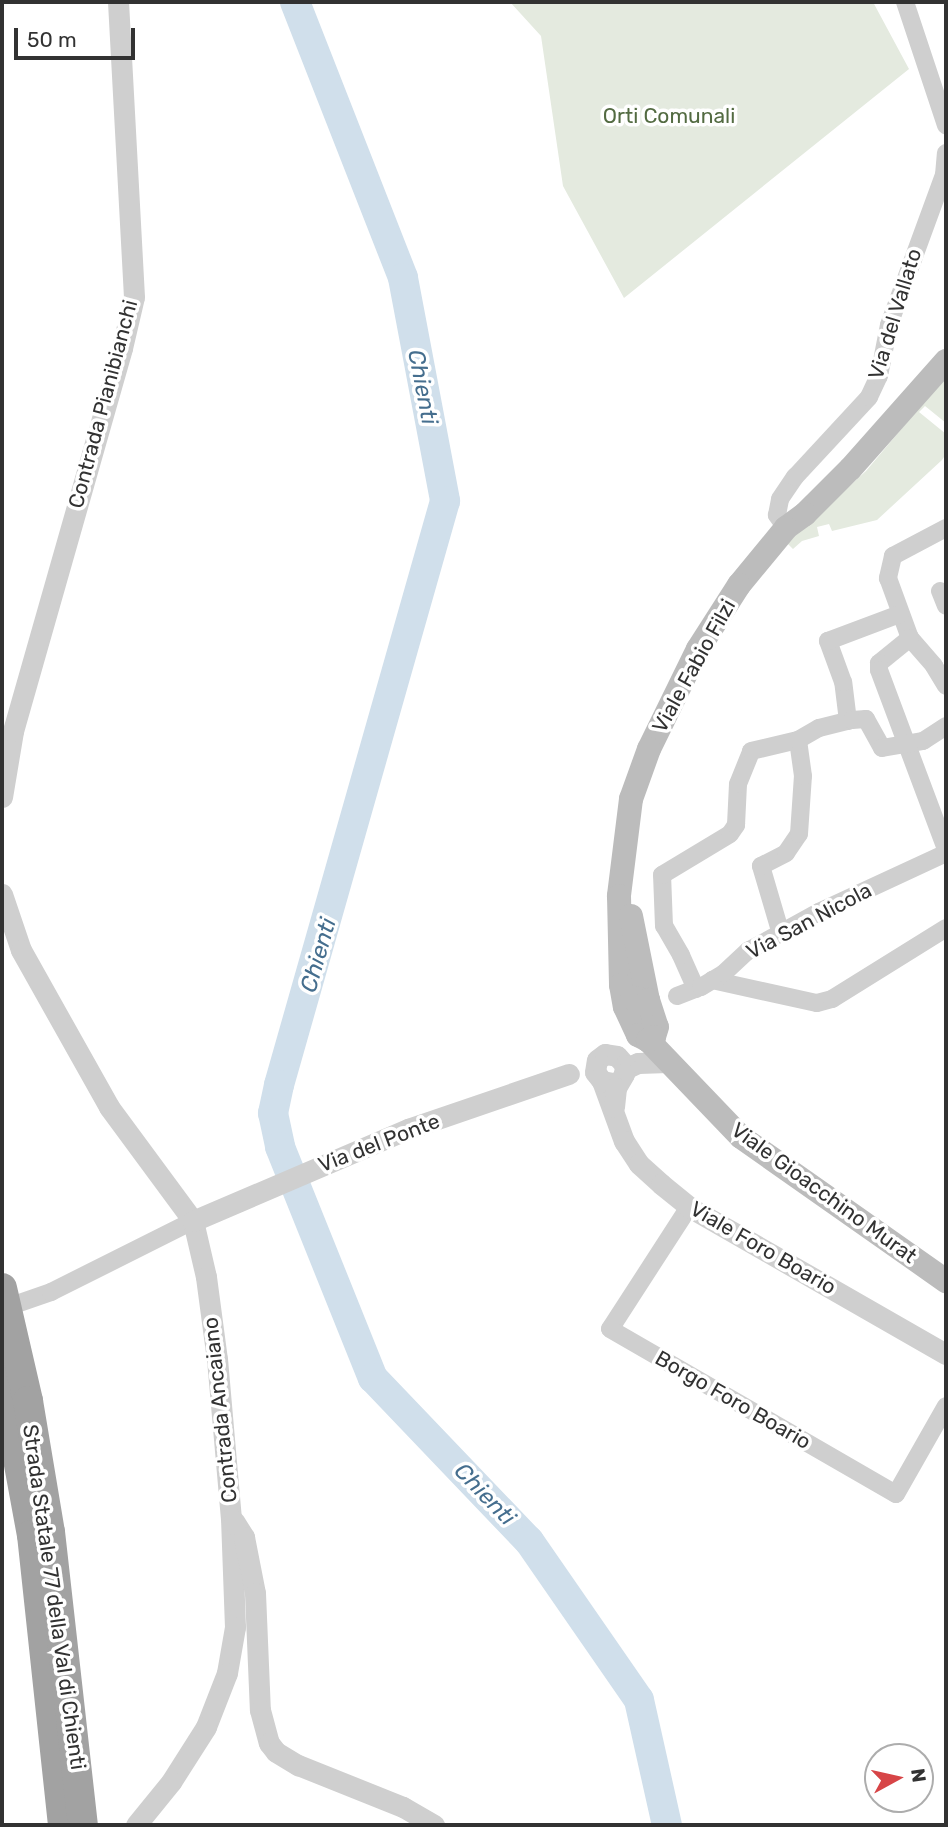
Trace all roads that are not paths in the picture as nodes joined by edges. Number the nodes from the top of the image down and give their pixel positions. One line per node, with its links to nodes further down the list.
1 (118, 2): 17 (street, Contrada Pianibianchi)
2 (905, 2): 3 (street)
3 (946, 125)
4 (946, 153): 5 (street, Via del Vallato)
5 (945, 175): 7 (street, Via del Vallato)
6 (946, 361): 7 (main road, Viale Fabio Filzi)
7 (786, 528): 24 (main road, Viale Fabio Filzi)
8 (946, 528): 9 (street)
9 (900, 614): 10 (street); 13 (street)
10 (911, 638): 11 (street); 16 (street)
11 (940, 663): 12 (street)
12 (946, 687)
13 (848, 721): 15 (street); 16 (street)
14 (946, 726): 16 (street)
15 (797, 740): 21 (street); 23 (street)
16 (905, 744): 18 (street)
17 (2, 797)
18 (946, 851): 21 (street, Via San Nicola)
19 (2, 894): 29 (street)
20 (946, 928): 22 (street)
21 (781, 934): 22 (street, Via San Nicola)
22 (712, 980): 23 (street, Via San Nicola)
23 (696, 989): 24 (street, Via San Nicola)
24 (649, 1003): 25 (main road, Viale Fabio Filzi); 27 (street)
25 (648, 1040): 26 (main road, Viale Gioacchino Murat); 27 (street, Via del Ponte)
26 (668, 1062): 27 (street, Via del Ponte); 30 (main road, Viale Gioacchino Murat)
27 (610, 1069): 28 (street, Viale Foro Boario); 29 (street, Via del Ponte)
28 (690, 1207): 33 (street, Viale Foro Boario); 35 (street, Borgo Foro Boario)
29 (193, 1221): 32 (street); 36 (street, Contrada Ancaiano)
30 (946, 1281)
31 (2, 1288): 38 (highway, Strada Statale 77 della Val di Chienti, bridge)
32 (2, 1309)
33 (943, 1350)
34 (2, 1373): 37 (highway, Strada Statale 77 della Val di Chienti)
35 (946, 1406)
36 (231, 1518): 39 (street); 40 (street, Contrada Ancaiano)
37 (63, 1825)
38 (83, 1825)
39 (136, 1825)
40 (434, 1825)

